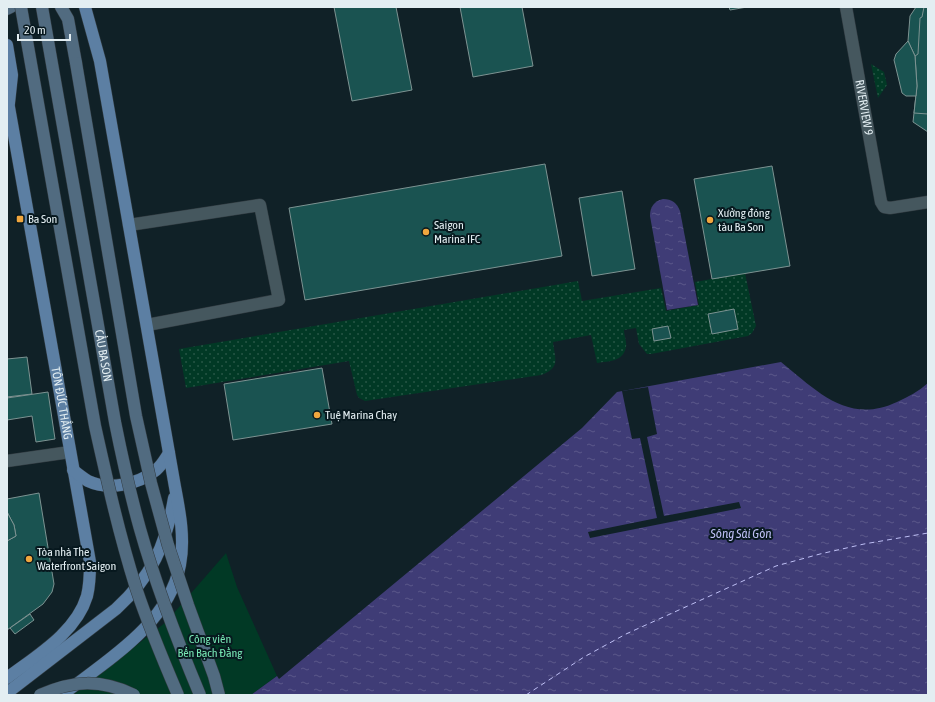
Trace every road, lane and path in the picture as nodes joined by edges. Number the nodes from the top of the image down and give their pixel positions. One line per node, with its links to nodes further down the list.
1 (11, 7): 7 (main road)
2 (21, 7): 23 (main road, CẦU BA SON, bridge)
3 (42, 7): 24 (main road, CẦU BA SON, bridge)
4 (61, 7): 25 (main road, bridge)
5 (85, 7): 11 (main road)
6 (846, 7): 10 (street, RIVERVIEW 9)
7 (7, 9)
8 (7, 45): 9 (main road, TÔN ĐỨC THẮNG)
9 (8, 100): 13 (main road, TÔN ĐỨC THẮNG)
10 (928, 202)
11 (129, 224): 12 (main road); 12 (street)
12 (147, 325): 14 (main road)
13 (70, 452): 15 (street); 16 (main road, TÔN ĐỨC THẮNG)
14 (169, 453): 16 (main road); 17 (main road)
15 (7, 460)
16 (73, 470): 18 (main road, TÔN ĐỨC THẮNG)
17 (175, 487): 19 (main road); 21 (main road)
18 (7, 678)
19 (7, 693)
20 (40, 695): 22 (main road, bridge)
21 (62, 695)
22 (134, 695)
23 (178, 695)
24 (200, 695)
25 (220, 695)

